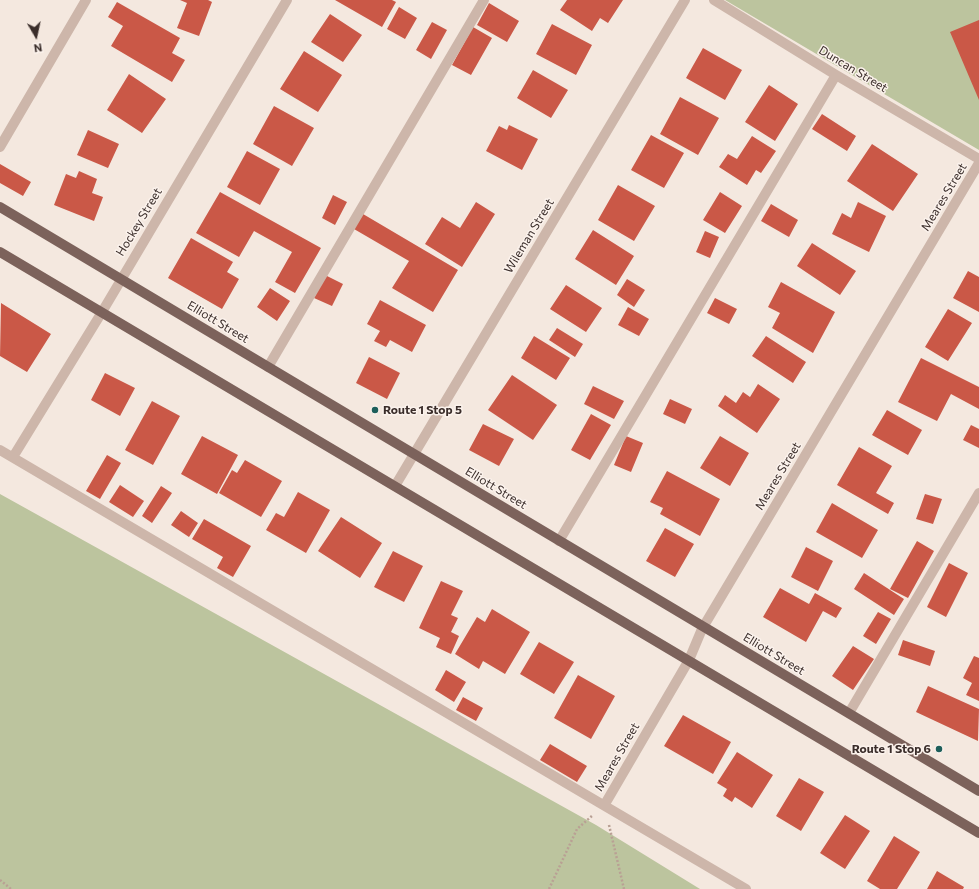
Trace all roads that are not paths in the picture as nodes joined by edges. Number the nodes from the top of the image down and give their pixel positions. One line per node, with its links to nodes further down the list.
1 (86, 0): 7 (street)
2 (287, 0): 12 (street, Hockey Street)
3 (484, 0): 14 (street)
4 (685, 0): 16 (street, Wileman Street)
5 (714, 0): 6 (street, Duncan Street)
6 (836, 76): 8 (street, Duncan Street); 20 (street)
7 (0, 147)
8 (979, 159)
9 (979, 163): 21 (street, Meares Street)
10 (0, 207): 12 (main road, Elliott Street)
11 (0, 252): 13 (main road)
12 (121, 278): 13 (street, Hockey Street); 14 (main road, Elliott Street)
13 (102, 312): 17 (street, Hockey Street); 18 (main road)
14 (268, 367): 16 (main road, Elliott Street)
15 (0, 450): 17 (street)
16 (414, 454): 18 (street, Wileman Street); 20 (main road, Elliott Street)
17 (14, 457): 25 (street)
18 (394, 486): 22 (main road)
19 (979, 493): 23 (street)
20 (560, 541): 21 (main road, Elliott Street)
21 (704, 627): 22 (street, Meares Street); 23 (main road, Elliott Street)
22 (689, 660): 25 (street, Meares Street); 26 (main road)
23 (849, 713): 24 (main road, Elliott Street)
24 (979, 791)
25 (604, 804): 27 (street)
26 (978, 831)
27 (746, 889)

